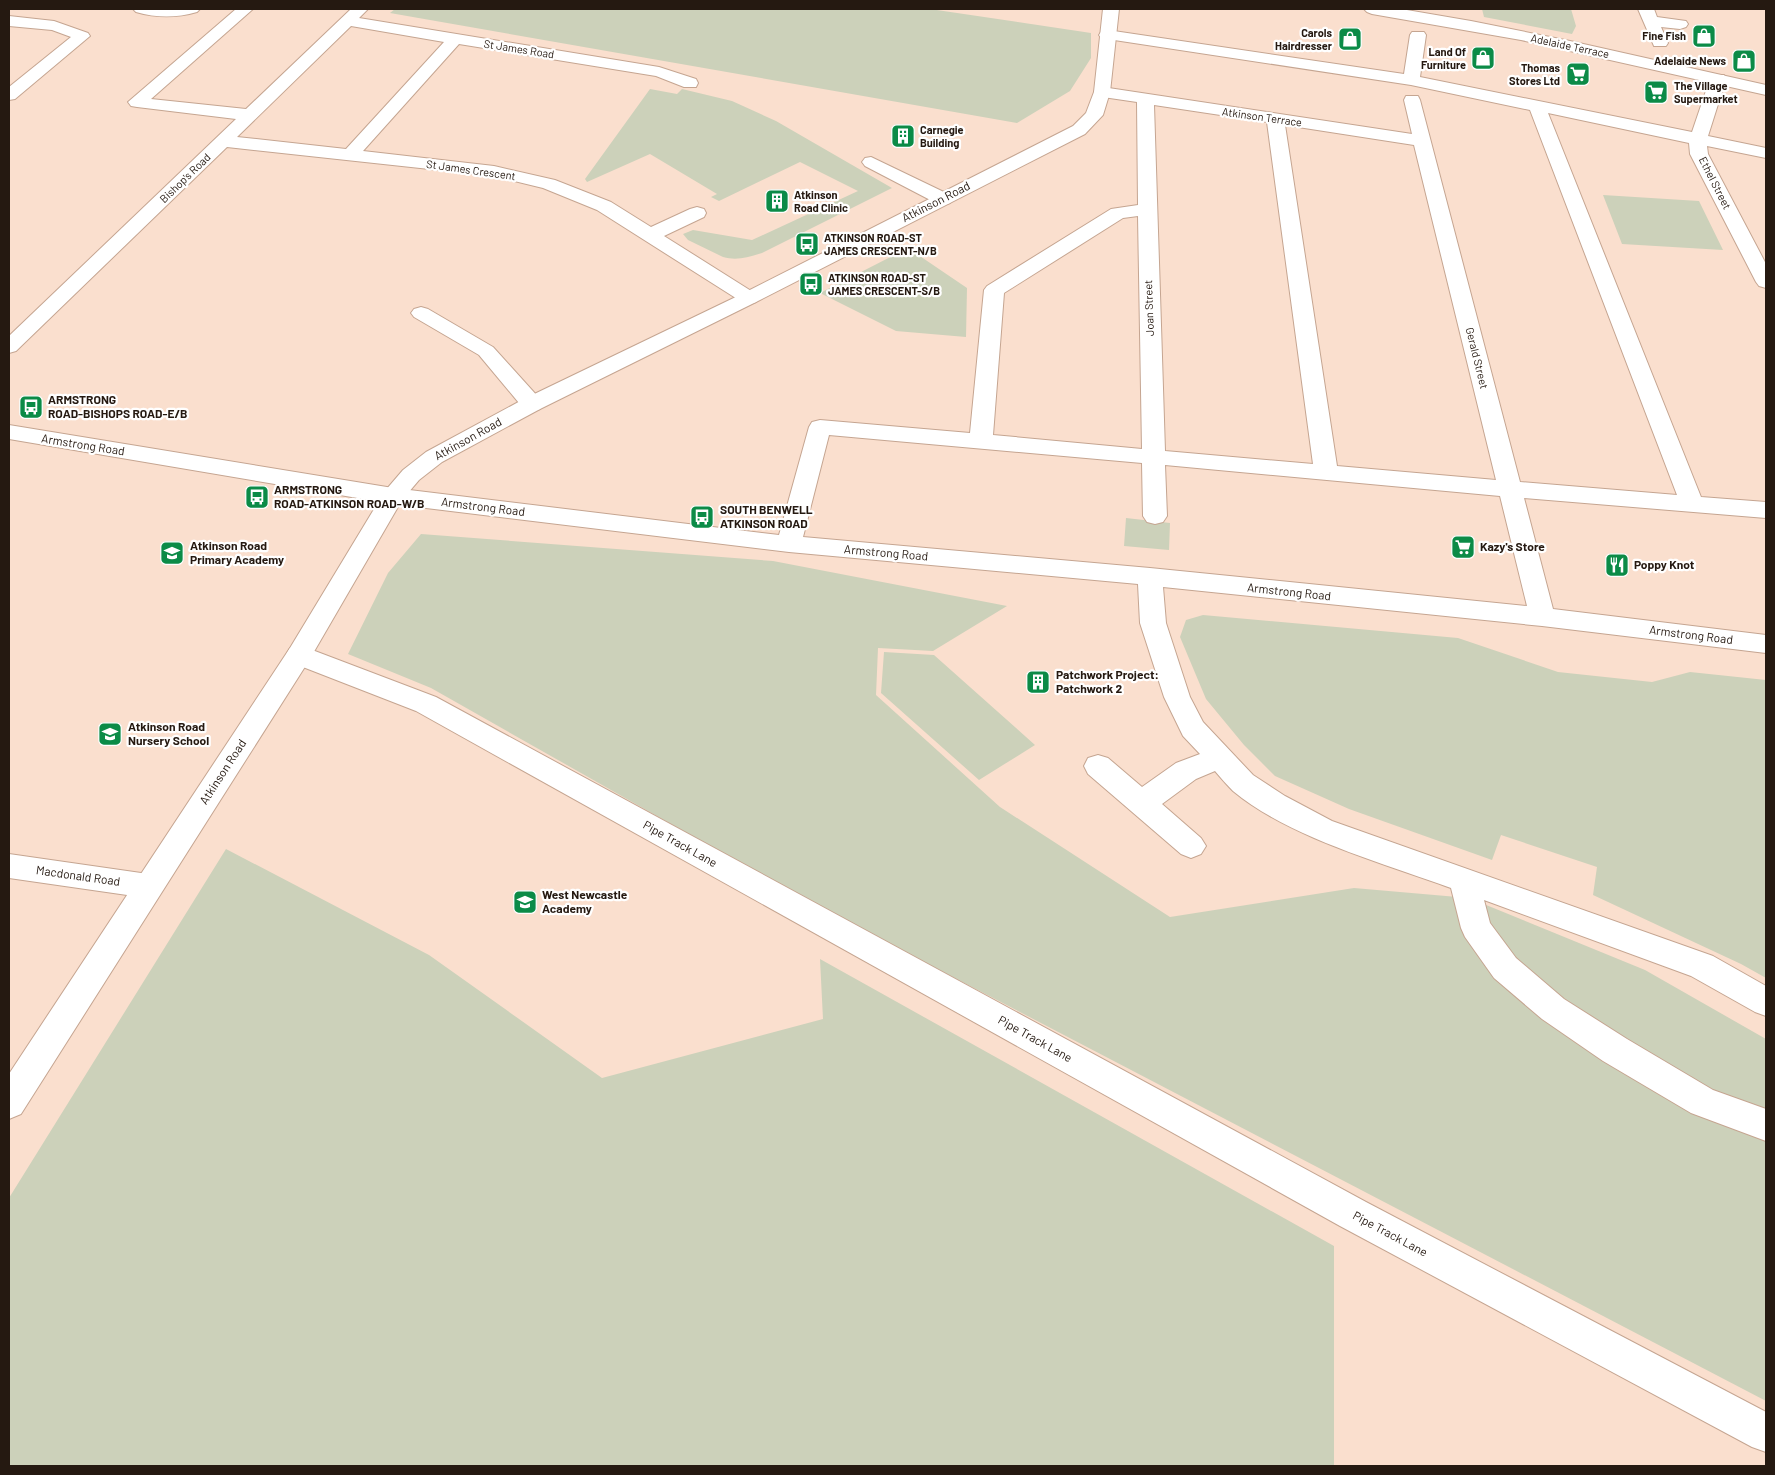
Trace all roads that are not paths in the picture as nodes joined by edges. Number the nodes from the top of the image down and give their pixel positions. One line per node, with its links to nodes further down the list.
1 (141, 9): 2 (street)
2 (192, 9)
3 (245, 9): 22 (street)
4 (1111, 9): 10 (street, Atkinson Road)
5 (1372, 9): 14 (street, Adelaide Terrace)
6 (354, 15): 12 (street, St James Road); 22 (street, Bishop's Road)
7 (1648, 15): 9 (street); 13 (street)
8 (9, 21): 19 (street)
9 (1680, 24)
10 (1107, 35): 16 (street); 18 (street, Atkinson Road)
11 (1418, 35): 16 (street)
12 (455, 38): 15 (street, St James Road); 28 (street)
13 (1660, 43)
14 (1718, 79): 17 (street, Adelaide Terrace); 24 (street, Ethel Street)
15 (690, 83)
16 (1412, 90): 21 (street); 26 (street, Gerald Street)
17 (1766, 90)
18 (1102, 92): 20 (street, Atkinson Terrace); 30 (street, Atkinson Road)
19 (9, 95)
20 (1145, 100): 23 (street, Atkinson Terrace); 31 (street, Joan Street)
21 (1537, 106): 24 (street); 45 (street)
22 (250, 115): 25 (street, Bishop's Road)
23 (1275, 119): 26 (street, Atkinson Terrace); 42 (street)
24 (1698, 140): 27 (street); 34 (street, Ethel Street)
25 (223, 141): 28 (street, St James Crescent); 37 (street, Bishop's Road)
26 (1423, 141): 43 (street, Gerald Street)
27 (1766, 153)
28 (350, 155): 33 (street, St James Crescent)
29 (871, 162): 30 (street)
30 (942, 199): 35 (street, Atkinson Road)
31 (1146, 210): 40 (street); 41 (street, Joan Street)
32 (697, 213): 33 (street)
33 (650, 235): 35 (street, St James Crescent)
34 (1766, 282)
35 (748, 298): 38 (street, Atkinson Road)
36 (421, 313): 38 (street)
37 (9, 347)
38 (532, 404): 44 (street, Atkinson Road)
39 (9, 432): 44 (street, Armstrong Road)
40 (981, 441): 41 (street); 48 (street)
41 (1153, 456): 42 (street); 47 (street, Joan Street)
42 (1326, 472): 43 (street)
43 (1510, 489): 45 (street); 50 (street, Gerald Street)
44 (392, 496): 48 (street, Armstrong Road); 52 (street, Atkinson Road)
45 (1692, 503): 46 (street)
46 (1766, 510)
47 (1155, 516)
48 (789, 544): 49 (street, Armstrong Road)
49 (1150, 577): 50 (street, Armstrong Road); 53 (street)
50 (1542, 617): 51 (street, Armstrong Road)
51 (1766, 644)
52 (299, 654): 59 (street, Atkinson Road); 63 (street, Pipe Track Lane)
53 (1219, 758): 55 (street); 58 (street)
54 (1098, 766): 55 (street)
55 (1140, 804): 56 (street)
56 (1190, 846)
57 (9, 866): 59 (street, Macdonald Road)
58 (1464, 881): 60 (street); 62 (street)
59 (148, 886): 61 (street, Atkinson Road)
60 (1766, 1002)
61 (9, 1103)
62 (1766, 1125)
63 (1766, 1433)

